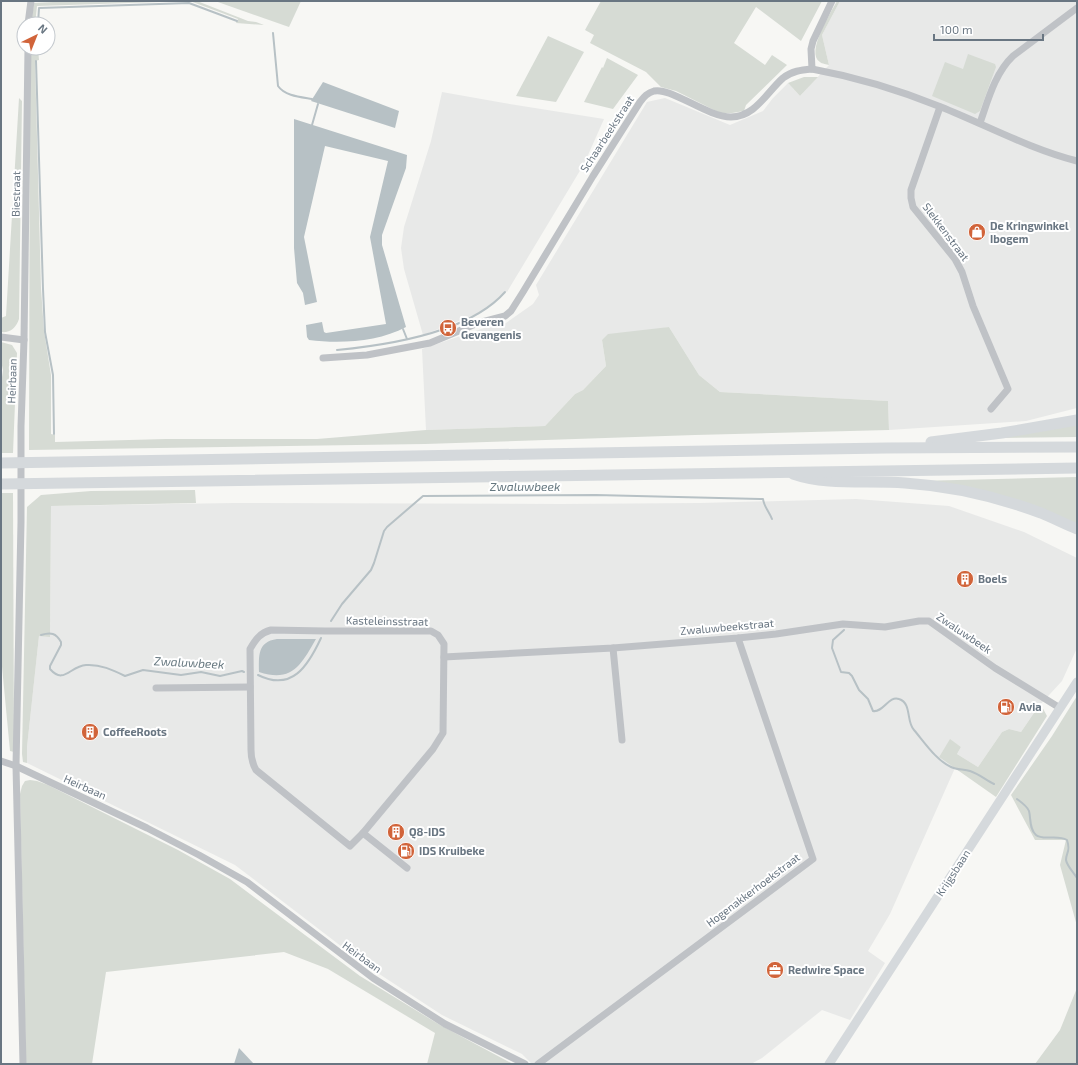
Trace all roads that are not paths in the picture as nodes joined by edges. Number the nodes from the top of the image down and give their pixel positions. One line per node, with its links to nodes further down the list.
1 (31, 1): 4 (street)
2 (832, 1): 6 (street)
3 (1077, 8): 8 (street)
4 (29, 16)
5 (28, 56): 11 (street, Biestraat)
6 (812, 69): 7 (street, Schaarbeekstraat); 12 (street, Schaarbeekstraat)
7 (940, 107): 8 (street, Schaarbeekstraat); 13 (street, Slekkenstraat)
8 (980, 124): 9 (street, Schaarbeekstraat)
9 (1077, 161)
10 (1, 337): 11 (street)
11 (24, 340): 32 (street, Heirbaan)
12 (323, 358)
13 (991, 409)
14 (1077, 420): 16 (highway)
15 (1077, 447): 16 (highway)
16 (886, 448): 17 (highway)
17 (1, 464)
18 (1077, 468): 19 (highway)
19 (785, 472): 20 (highway); 21 (highway)
20 (1, 484)
21 (1077, 529)
22 (843, 624): 23 (street, Zwaluwbeekstraat); 29 (street, Zwaluwbeek)
23 (738, 638): 24 (street, Zwaluwbeekstraat); 37 (street, Hogenakkerhoekstraat)
24 (613, 648): 25 (street, Zwaluwbeekstraat); 30 (street)
25 (444, 657): 27 (street, Kasteleinsstraat); 33 (street, Kasteleinsstraat)
26 (1077, 682): 29 (main road, Krijgsbaan)
27 (250, 687): 28 (street); 33 (street, Kasteleinsstraat)
28 (156, 688)
29 (1060, 708): 38 (main road, Krijgsbaan)
30 (622, 740)
31 (1, 761): 32 (street)
32 (16, 766): 35 (street); 36 (street, Heirbaan)
33 (363, 833): 34 (street)
34 (407, 868)
35 (23, 1064)
36 (525, 1064)
37 (538, 1064)
38 (829, 1064)

